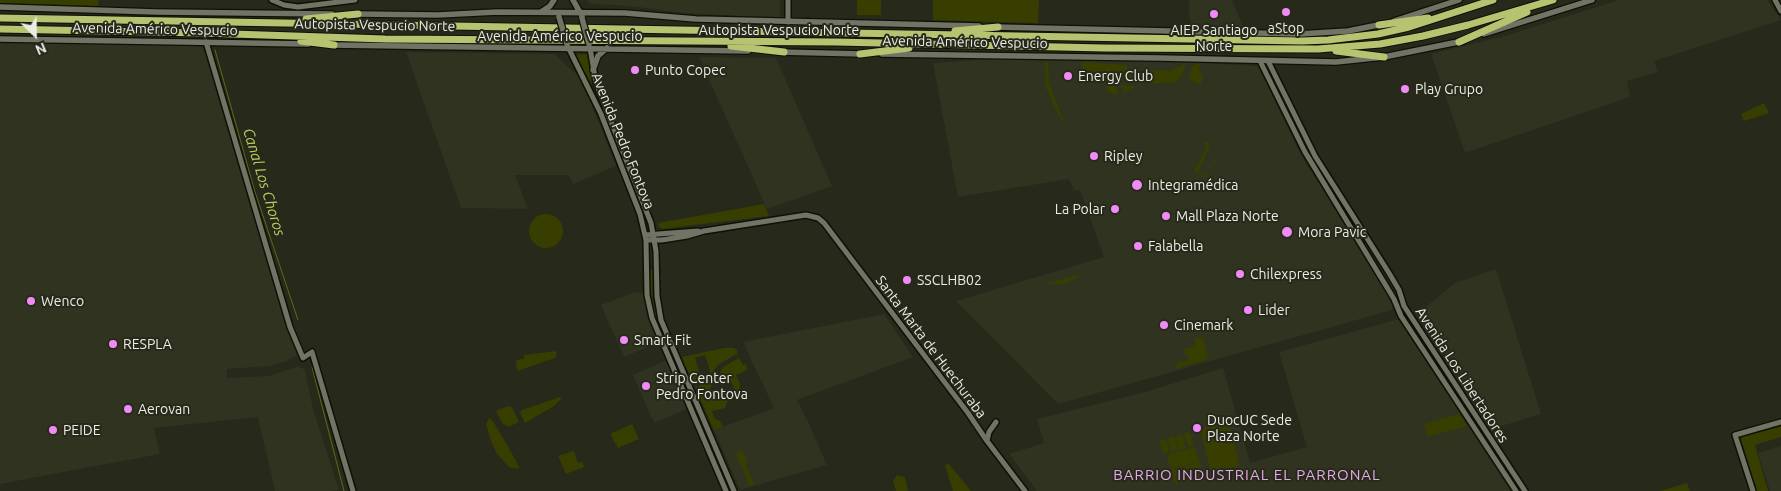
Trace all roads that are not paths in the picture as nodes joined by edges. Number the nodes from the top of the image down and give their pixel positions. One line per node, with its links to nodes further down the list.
1 (272, 0): 2 (street)
2 (354, 0)
3 (555, 0): 13 (main road); 15 (main road, Avenida Pedro Fontova)
4 (573, 0): 16 (main road, Avenida Pedro Fontova)
5 (788, 0): 20 (street)
6 (1459, 0): 21 (main road, Avenida Américo Vespucio)
7 (1493, 0): 18 (highway, Autopista Vespucio Norte)
8 (1554, 0): 29 (highway); 35 (highway, Autopista Vespucio Norte)
9 (1592, 0): 29 (main road, Avenida Américo Vespucio)
10 (1774, 0): 12 (street)
11 (0, 8): 14 (main road, Avenida Américo Vespucio)
12 (1781, 11)
13 (541, 12): 14 (main road, Avenida Américo Vespucio); 15 (main road, Avenida Américo Vespucio)
14 (358, 14): 19 (highway)
15 (559, 14): 16 (main road, Avenida Américo Vespucio); 32 (main road, Avenida Pedro Fontova, bridge)
16 (582, 15): 20 (main road, Avenida Américo Vespucio); 33 (main road, Avenida Pedro Fontova, bridge)
17 (0, 16): 19 (highway, Autopista Vespucio Norte)
18 (1441, 16): 21 (highway); 25 (highway, Autopista Vespucio Norte)
19 (287, 22): 25 (highway, Autopista Vespucio Norte)
20 (788, 22): 22 (main road, Avenida Américo Vespucio)
21 (1379, 25): 22 (main road, Avenida Américo Vespucio)
22 (998, 27): 25 (highway)
23 (0, 30): 24 (highway, Autopista Vespucio Norte)
24 (249, 34): 28 (highway, Autopista Vespucio Norte); 30 (highway)
25 (920, 34)
26 (0, 39): 27 (main road, Avenida Américo Vespucio)
27 (206, 42): 30 (main road, Avenida Américo Vespucio); 49 (street)
28 (693, 42): 31 (highway, Autopista Vespucio Norte); 36 (highway)
29 (1459, 42): 38 (main road, Avenida Américo Vespucio)
30 (334, 45): 32 (main road, Avenida Américo Vespucio)
31 (936, 45): 35 (highway, Autopista Vespucio Norte); 37 (highway)
32 (567, 46): 33 (main road, Avenida Américo Vespucio); 42 (street, Avenida Pedro Fontova)
33 (590, 46): 34 (main road, Avenida Américo Vespucio); 41 (street, Avenida Pedro Fontova)
34 (607, 48): 36 (main road, Avenida Américo Vespucio); 41 (main road)
35 (1318, 49): 38 (highway)
36 (784, 52): 37 (main road, Avenida Américo Vespucio)
37 (860, 54): 39 (main road, Avenida Américo Vespucio)
38 (1384, 57): 40 (main road, Avenida Américo Vespucio)
39 (1260, 61): 40 (main road, Avenida Américo Vespucio); 53 (street, Avenida Los Libertadores)
40 (1268, 61): 54 (street, Avenida Los Libertadores)
41 (593, 70): 43 (street, Avenida Pedro Fontova)
42 (646, 237): 43 (street); 44 (street, Avenida Pedro Fontova)
43 (654, 238): 45 (street, Avenida Pedro Fontova); 48 (street, Santa Marta de Huechuraba)
44 (646, 271): 45 (street); 50 (street, Avenida Pedro Fontova)
45 (656, 272): 51 (street, Avenida Pedro Fontova)
46 (996, 422): 48 (street)
47 (1781, 422): 55 (street)
48 (987, 441): 52 (street, Santa Marta de Huechuraba)
49 (353, 491)
50 (726, 491)
51 (734, 491)
52 (1025, 491)
53 (1516, 491)
54 (1525, 491)
55 (1753, 491)

